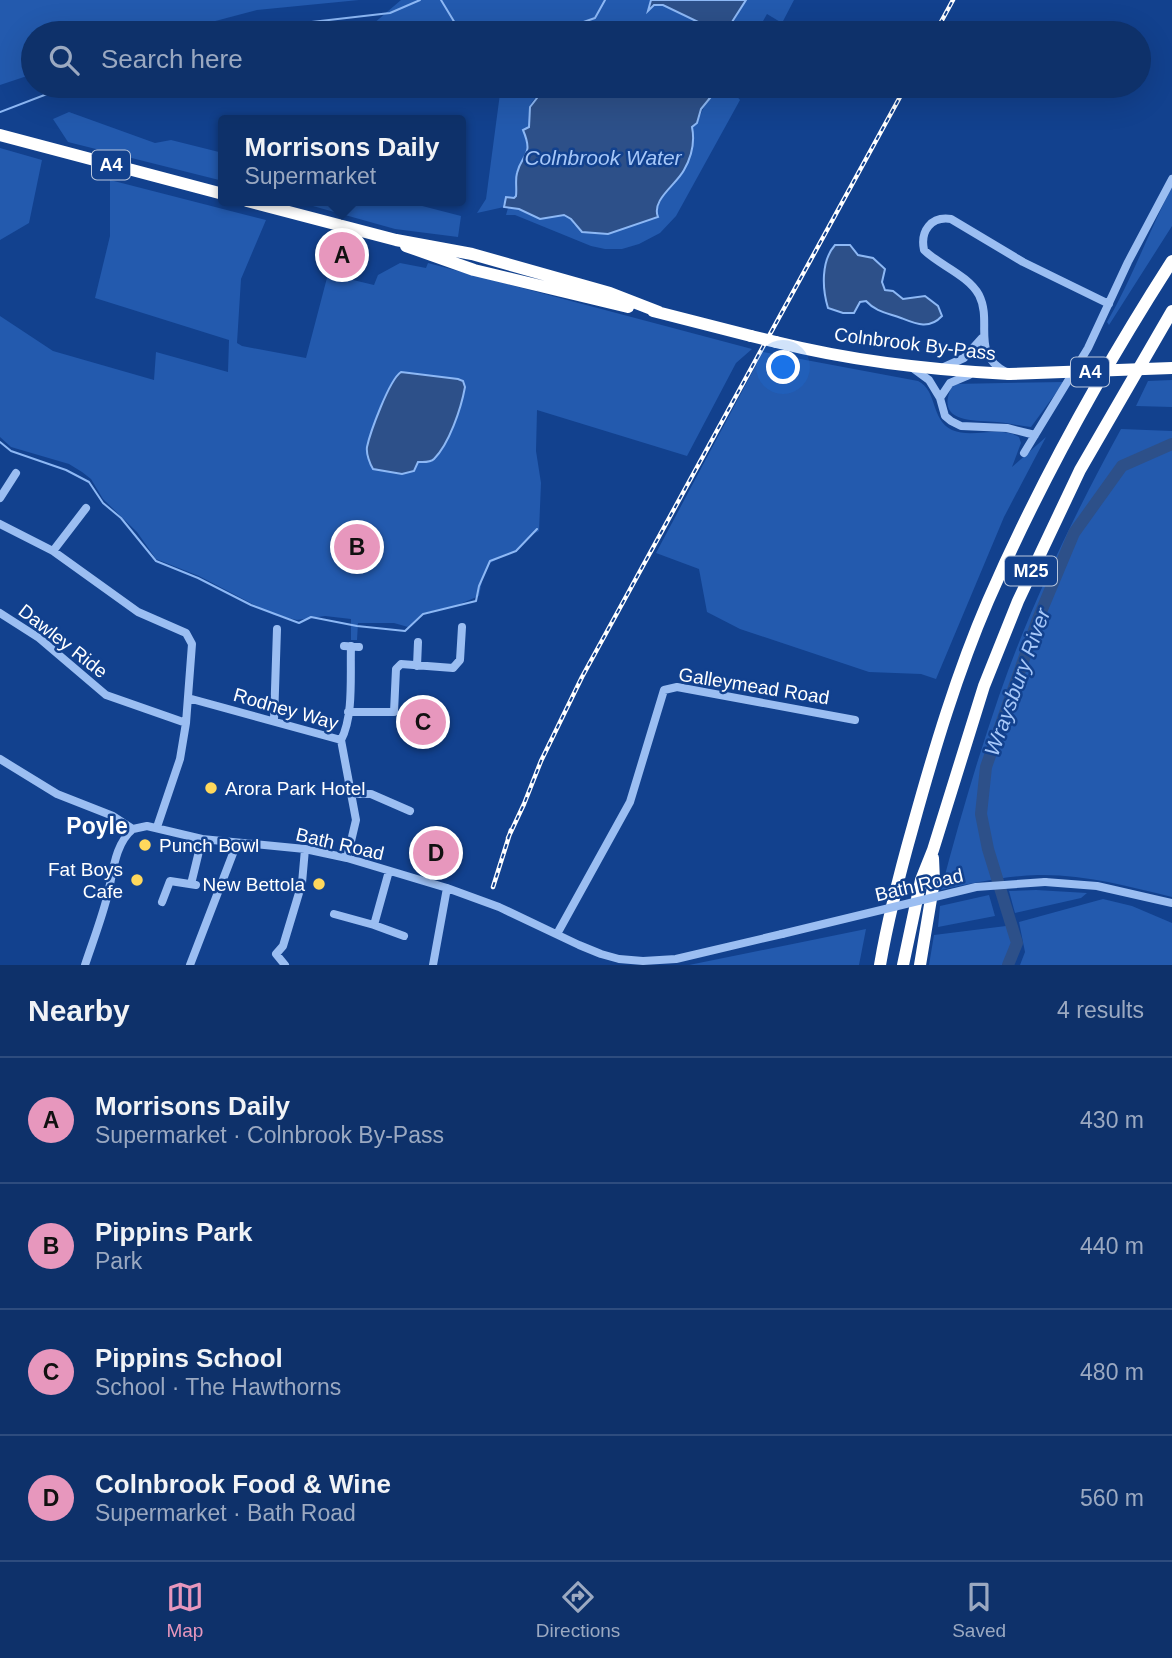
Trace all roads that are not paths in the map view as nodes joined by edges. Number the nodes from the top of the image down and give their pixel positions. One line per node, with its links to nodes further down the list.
1 (0, 135): 3 (highway, A4)
2 (1172, 179): 6 (street)
3 (218, 193)
4 (266, 206): 9 (highway, Colnbrook By-Pass / A4, bridge)
5 (1172, 261): 57 (highway, M25)
6 (1109, 304): 8 (street); 15 (street)
7 (1172, 311): 42 (highway, M25)
8 (982, 338): 11 (street); 13 (street)
9 (908, 366): 11 (highway, Colnbrook By-Pass / A4); 14 (street)
10 (1172, 368): 13 (highway, Colnbrook By-Pass / A4, bridge)
11 (938, 369): 12 (highway, Colnbrook By-Pass / A4)
12 (977, 372): 13 (highway, Colnbrook By-Pass / A4); 14 (street)
13 (1009, 374)
14 (940, 398): 15 (street)
15 (1035, 435): 16 (street)
16 (1024, 453)
17 (16, 473): 18 (street)
18 (0, 498)
19 (86, 508): 21 (street)
20 (0, 524): 21 (street)
21 (53, 551): 28 (street)
22 (0, 613): 32 (street, Dawley Ride)
23 (462, 627): 27 (street)
24 (277, 629): 30 (street)
25 (418, 642): 27 (street)
26 (351, 646): 29 (street)
27 (416, 666): 29 (street)
28 (188, 698): 30 (street, Rodney Way); 32 (street)
29 (348, 712): 33 (street)
30 (274, 720): 33 (street, Rodney Way)
31 (855, 720): 50 (street, Galleymead Road)
32 (186, 723): 37 (street)
33 (341, 740): 35 (street, Rodney Way)
34 (0, 759): 38 (street)
35 (352, 794): 36 (street); 43 (street, Rodney Way)
36 (410, 811)
37 (158, 827): 38 (street, Bath Road); 39 (street, Bath Road)
38 (133, 829): 53 (street)
39 (202, 839): 40 (street, Bath Road); 46 (street)
40 (237, 843): 41 (street, Bath Road); 54 (street)
41 (306, 849): 43 (street, Bath Road); 55 (street)
42 (933, 850): 58 (highway, M25); 59 (highway, M25)
43 (346, 858): 44 (street, Bath Road)
44 (389, 871): 45 (street, Bath Road); 49 (street)
45 (447, 888): 50 (street, Bath Road); 56 (street)
46 (162, 902)
47 (1172, 903): 52 (street, Bath Road, bridge)
48 (334, 914): 49 (street)
49 (374, 925): 51 (street)
50 (557, 934): 52 (street, Bath Road)
51 (404, 936)
52 (676, 962)
53 (85, 965)
54 (190, 965)
55 (285, 965)
56 (433, 965)
57 (880, 965)
58 (903, 965)
59 (920, 965)

